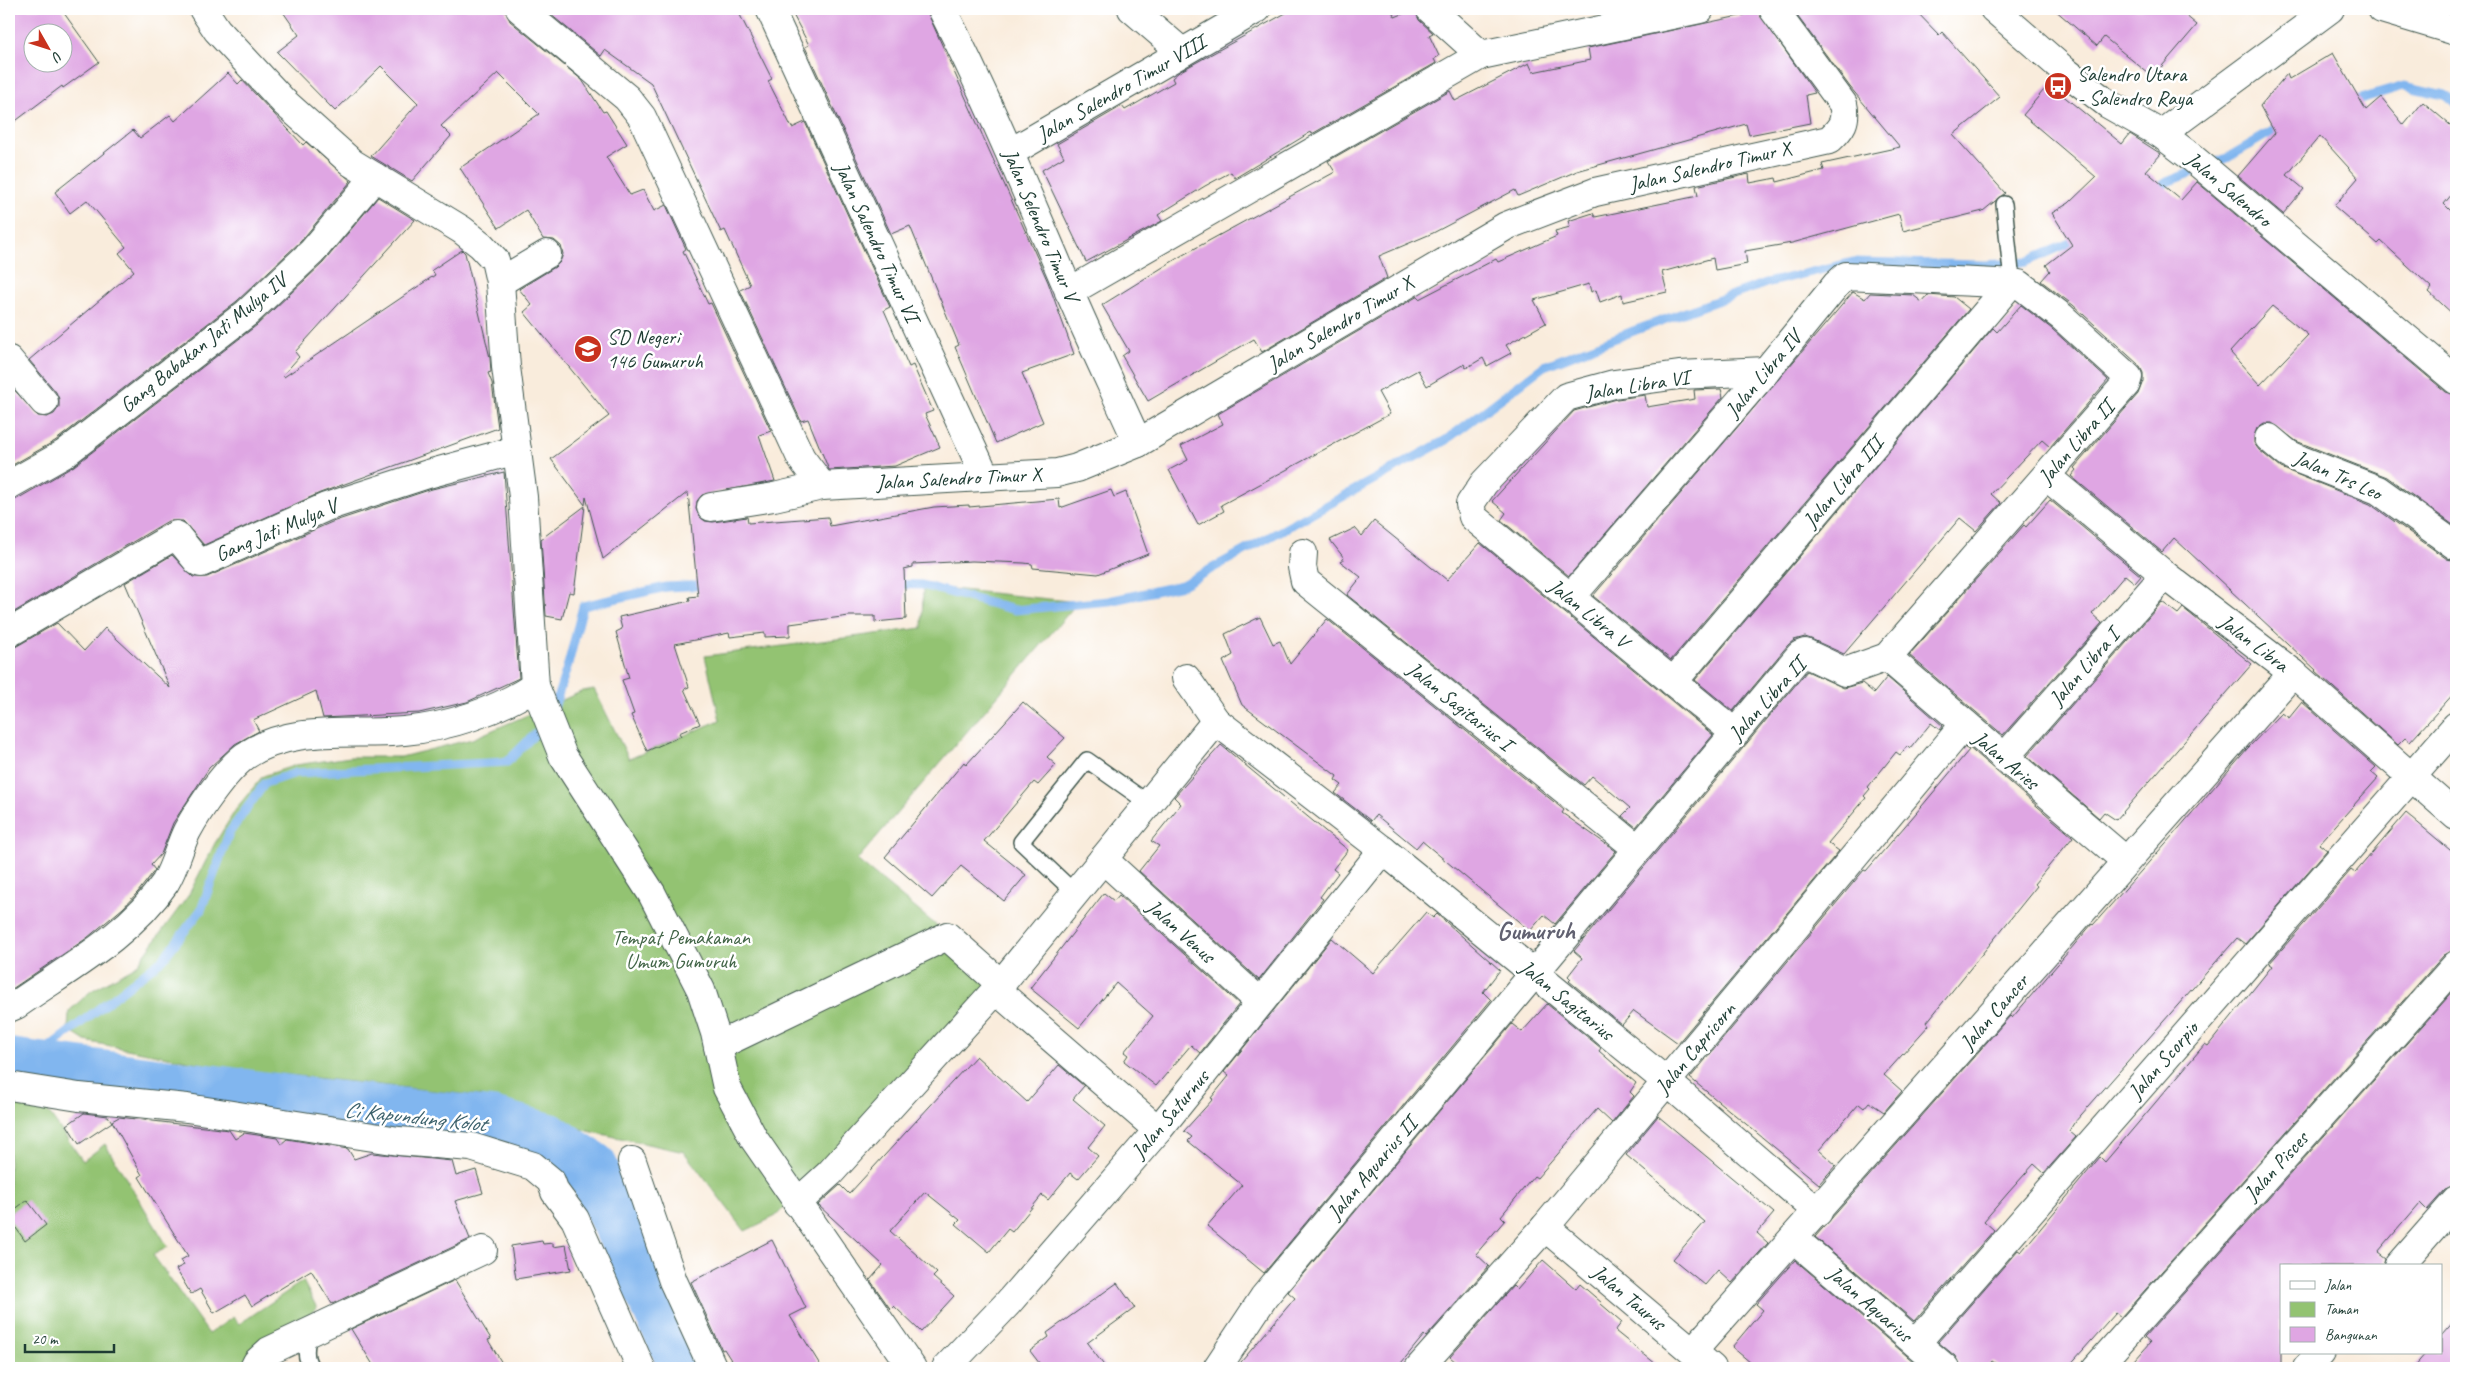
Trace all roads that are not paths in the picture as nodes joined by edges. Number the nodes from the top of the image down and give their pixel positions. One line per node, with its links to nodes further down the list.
1 (203, 9): 18 (street)
2 (520, 9): 35 (street)
3 (770, 9): 31 (street, Jalan Salendro Timur VI)
4 (942, 9): 17 (street, Jalan Selendro Timur V)
5 (1132, 9): 14 (street)
6 (1258, 9): 14 (street, Jalan Salendro Timur VIII)
7 (1430, 9): 15 (street)
8 (1700, 9): 15 (street)
9 (1773, 9): 29 (street, Jalan Salendro Timur X)
10 (1994, 9): 16 (street, Jalan Salendro)
11 (2330, 9): 16 (street)
12 (2382, 9): 13 (street)
13 (2456, 31)
14 (1182, 52): 17 (street, Jalan Salendro Timur VIII)
15 (1481, 56): 23 (street)
16 (2161, 134): 26 (street, Jalan Salendro)
17 (1011, 152): 23 (street, Jalan Selendro Timur V)
18 (375, 177): 22 (street); 34 (street, Gang Babakan Jati Mulya IV)
19 (2004, 204): 21 (lane)
20 (547, 254): 22 (street)
21 (2012, 276): 25 (street, Jalan Libra IV); 32 (street, Jalan Libra II); 45 (street, Jalan Libra III)
22 (500, 282): 30 (street)
23 (1069, 292): 29 (street, Jalan Selendro Timur V)
24 (9, 360): 27 (street)
25 (1766, 371): 33 (street, Jalan Libra VI); 40 (street, Jalan Libra IV)
26 (2456, 380)
27 (44, 402)
28 (2269, 438): 37 (street, Jalan Trs Leo)
29 (1138, 443): 31 (street, Jalan Salendro Timur X)
30 (517, 450): 41 (street, Gang Jati Mulya V); 46 (street)
31 (985, 476): 35 (street, Jalan Salendro Timur X)
32 (2046, 476): 39 (street, Jalan Libra); 42 (street, Jalan Libra II)
33 (1484, 483): 40 (street, Jalan Libra V)
34 (9, 485)
35 (822, 486): 36 (street, Jalan Salendro Timur X)
36 (710, 507)
37 (2456, 546)
38 (1303, 553): 55 (street, Jalan Sagitarius I)
39 (2165, 575): 43 (street, Jalan Libra); 51 (street, Jalan Libra I)
40 (1570, 598): 45 (street, Jalan Libra V)
41 (9, 633)
42 (1887, 657): 48 (street, Jalan Aries); 50 (street, Jalan Libra II)
43 (2293, 673): 52 (street, Jalan Libra); 58 (street, Jalan Cancer)
44 (1186, 678): 47 (street, Jalan Sagitarius)
45 (1673, 682): 50 (street, Jalan Libra V)
46 (538, 693): 64 (street); 65 (street)
47 (1216, 721): 53 (street); 56 (street, Jalan Sagitarius)
48 (1965, 724): 51 (street, Jalan Aries); 66 (street, Jalan Capricorn)
49 (2456, 726): 52 (street, Jalan Scorpio)
50 (1735, 732): 55 (street, Jalan Libra II)
51 (2004, 758): 58 (street, Jalan Aries)
52 (2411, 776): 54 (street, Jalan Libra); 78 (street, Jalan Scorpio)
53 (1148, 803): 57 (street); 59 (lane)
54 (2456, 816)
55 (1637, 848): 61 (street, Jalan Libra II)
56 (1383, 850): 61 (street, Jalan Sagitarius); 63 (street, Jalan Saturnus)
57 (1102, 859): 59 (street); 63 (street, Jalan Venus)
58 (2126, 861): 72 (street, Jalan Cancer)
59 (1075, 893): 62 (street)
60 (2456, 965): 90 (street, Jalan Pisces)
61 (1534, 973): 66 (street, Jalan Sagitarius); 87 (street, Jalan Aquarius II)
62 (998, 987): 65 (street); 68 (street); 71 (street)
63 (1260, 1002): 68 (street, Jalan Saturnus)
64 (9, 1008)
65 (718, 1046): 71 (street)
66 (1667, 1082): 72 (street, Jalan Sagitarius); 73 (street, Jalan Capricorn)
67 (9, 1086): 83 (street)
68 (1158, 1130): 86 (street, Jalan Saturnus)
69 (632, 1161): 84 (street)
70 (2456, 1201): 76 (street)
71 (797, 1204): 85 (street)
72 (1818, 1212): 74 (street, Jalan Cancer)
73 (1545, 1227): 80 (street, Jalan Taurus); 88 (street, Jalan Capricorn)
74 (1794, 1239): 78 (street, Jalan Aquarius); 80 (street, Jalan Cancer)
75 (483, 1250): 77 (street)
76 (2401, 1264)
77 (311, 1330): 81 (street); 82 (lane)
78 (1916, 1343): 89 (street, Jalan Aquarius)
79 (2320, 1354): 91 (street)
80 (1703, 1360)
81 (254, 1368)
82 (312, 1368)
83 (641, 1368)
84 (713, 1368)
85 (912, 1368)
86 (946, 1368)
87 (1217, 1368)
88 (1419, 1368)
89 (1945, 1368)
90 (2096, 1368)
91 (2308, 1368)

